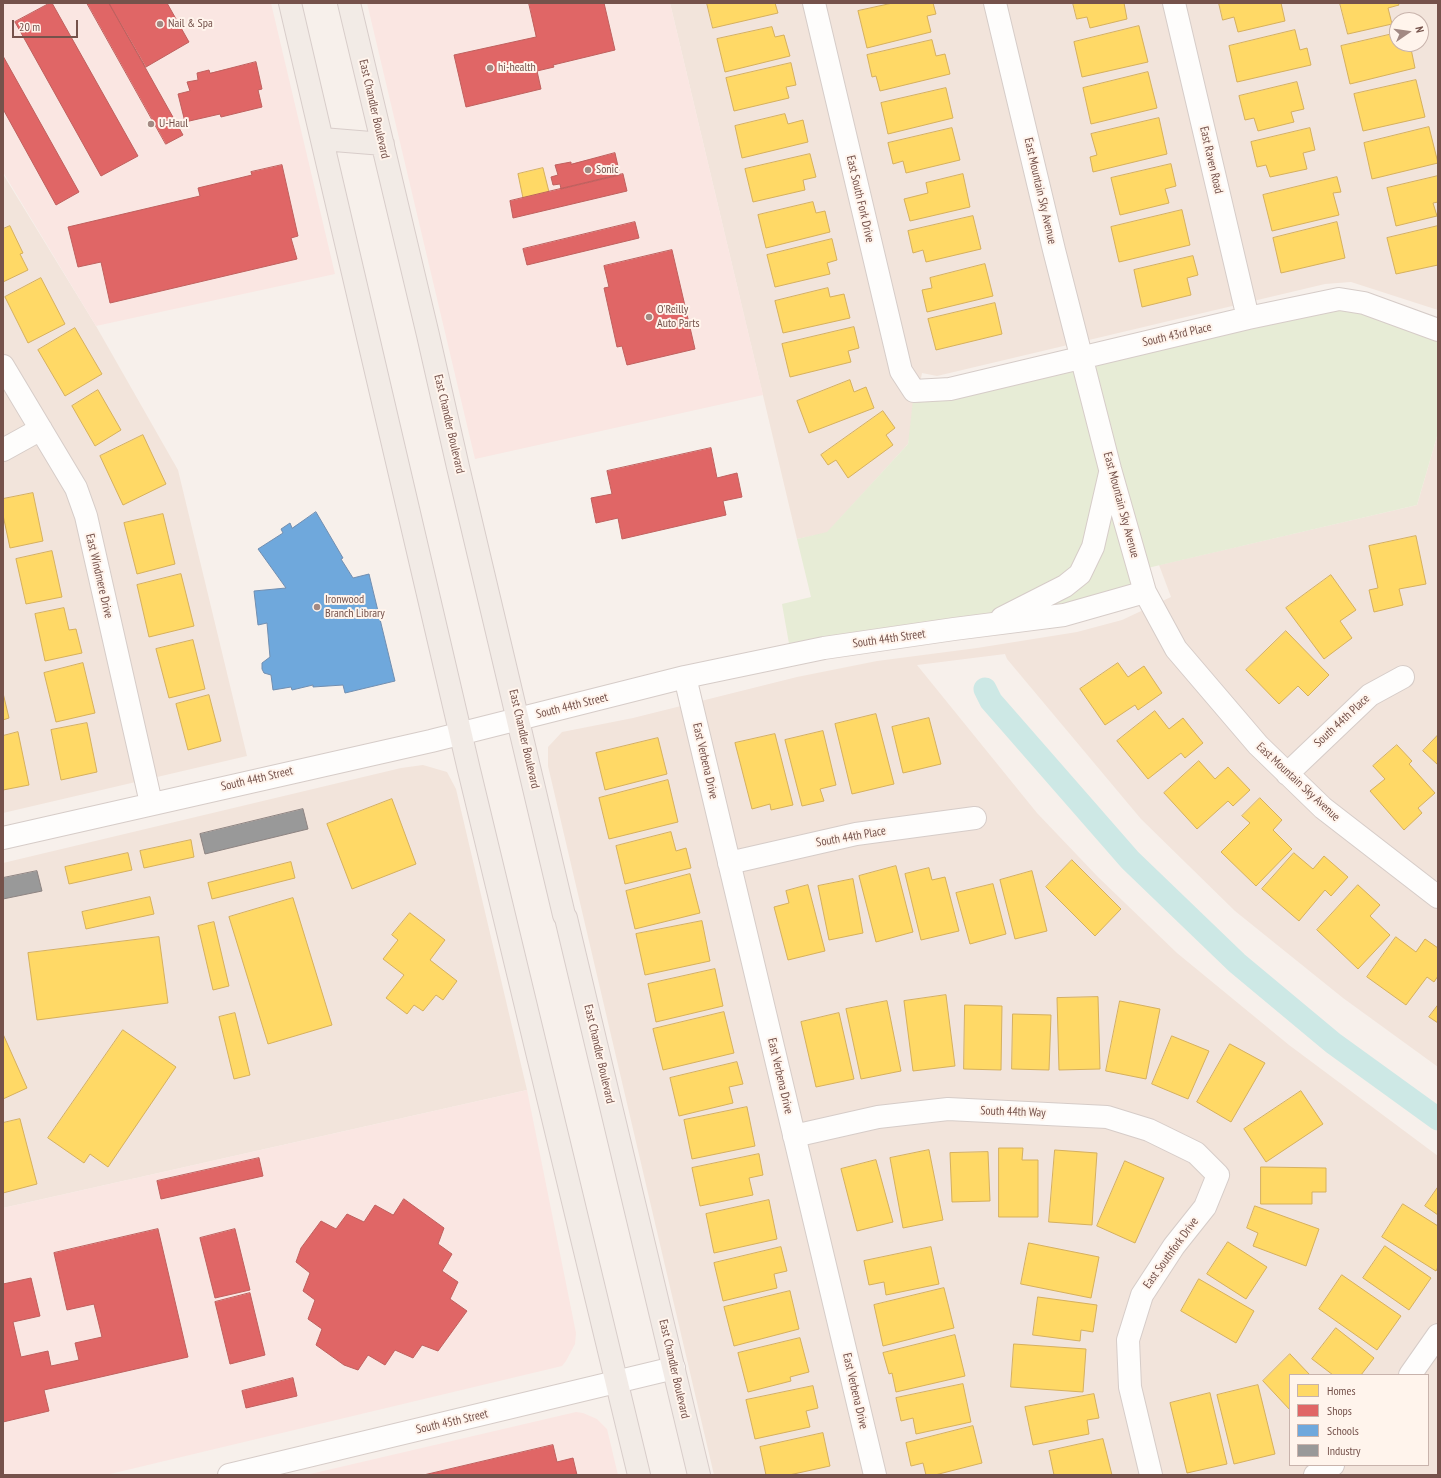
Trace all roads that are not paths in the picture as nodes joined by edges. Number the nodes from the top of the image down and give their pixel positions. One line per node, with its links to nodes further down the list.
1 (290, 3): 6 (main road)
2 (349, 3): 7 (main road, East Chandler Boulevard)
3 (814, 3): 12 (street, East South Fork Drive)
4 (995, 3): 10 (street, East Mountain Sky Avenue)
5 (1174, 3): 8 (street, East Raven Road)
6 (322, 139): 7 (main road); 21 (main road)
7 (383, 144): 20 (main road, East Chandler Boulevard)
8 (1248, 318): 9 (street, South 43rd Place); 10 (street, South 43rd Place)
9 (1438, 330)
10 (1082, 357): 12 (street, South 43rd Place); 15 (street, East Mountain Sky Avenue)
11 (3, 366): 13 (street, East Windmere Drive)
12 (914, 391)
13 (41, 429): 14 (street); 23 (street, East Windmere Drive)
14 (3, 450)
15 (1110, 469): 16 (street, East Mountain Sky Avenue); 17 (street)
16 (1145, 592): 17 (street, South 44th Street); 22 (street, East Mountain Sky Avenue)
17 (984, 626): 18 (street, South 44th Street)
18 (686, 677): 20 (street, South 44th Street); 26 (street, East Verbena Drive)
19 (1403, 677): 22 (street, South 44th Place)
20 (519, 719): 21 (street, South 44th Street); 31 (main road, East Chandler Boulevard)
21 (461, 733): 23 (street, South 44th Street); 33 (main road)
22 (1287, 774): 27 (street, East Mountain Sky Avenue)
23 (151, 803): 25 (street, South 44th Street)
24 (975, 818): 26 (street, South 44th Place)
25 (3, 838)
26 (729, 863): 28 (street, East Verbena Drive)
27 (1438, 897)
28 (794, 1136): 29 (street, South 44th Way); 38 (street, East Verbena Drive)
29 (1218, 1175): 39 (street, East Southfork Drive)
30 (1438, 1335): 32 (street)
31 (674, 1368): 33 (street, South 45th Street); 37 (main road, East Chandler Boulevard)
32 (1411, 1374)
33 (617, 1382): 35 (street, South 45th Street); 36 (main road)
34 (1331, 1466): 40 (street)
35 (229, 1475)
36 (639, 1475)
37 (699, 1475)
38 (874, 1475)
39 (1151, 1475)
40 (1315, 1475)

